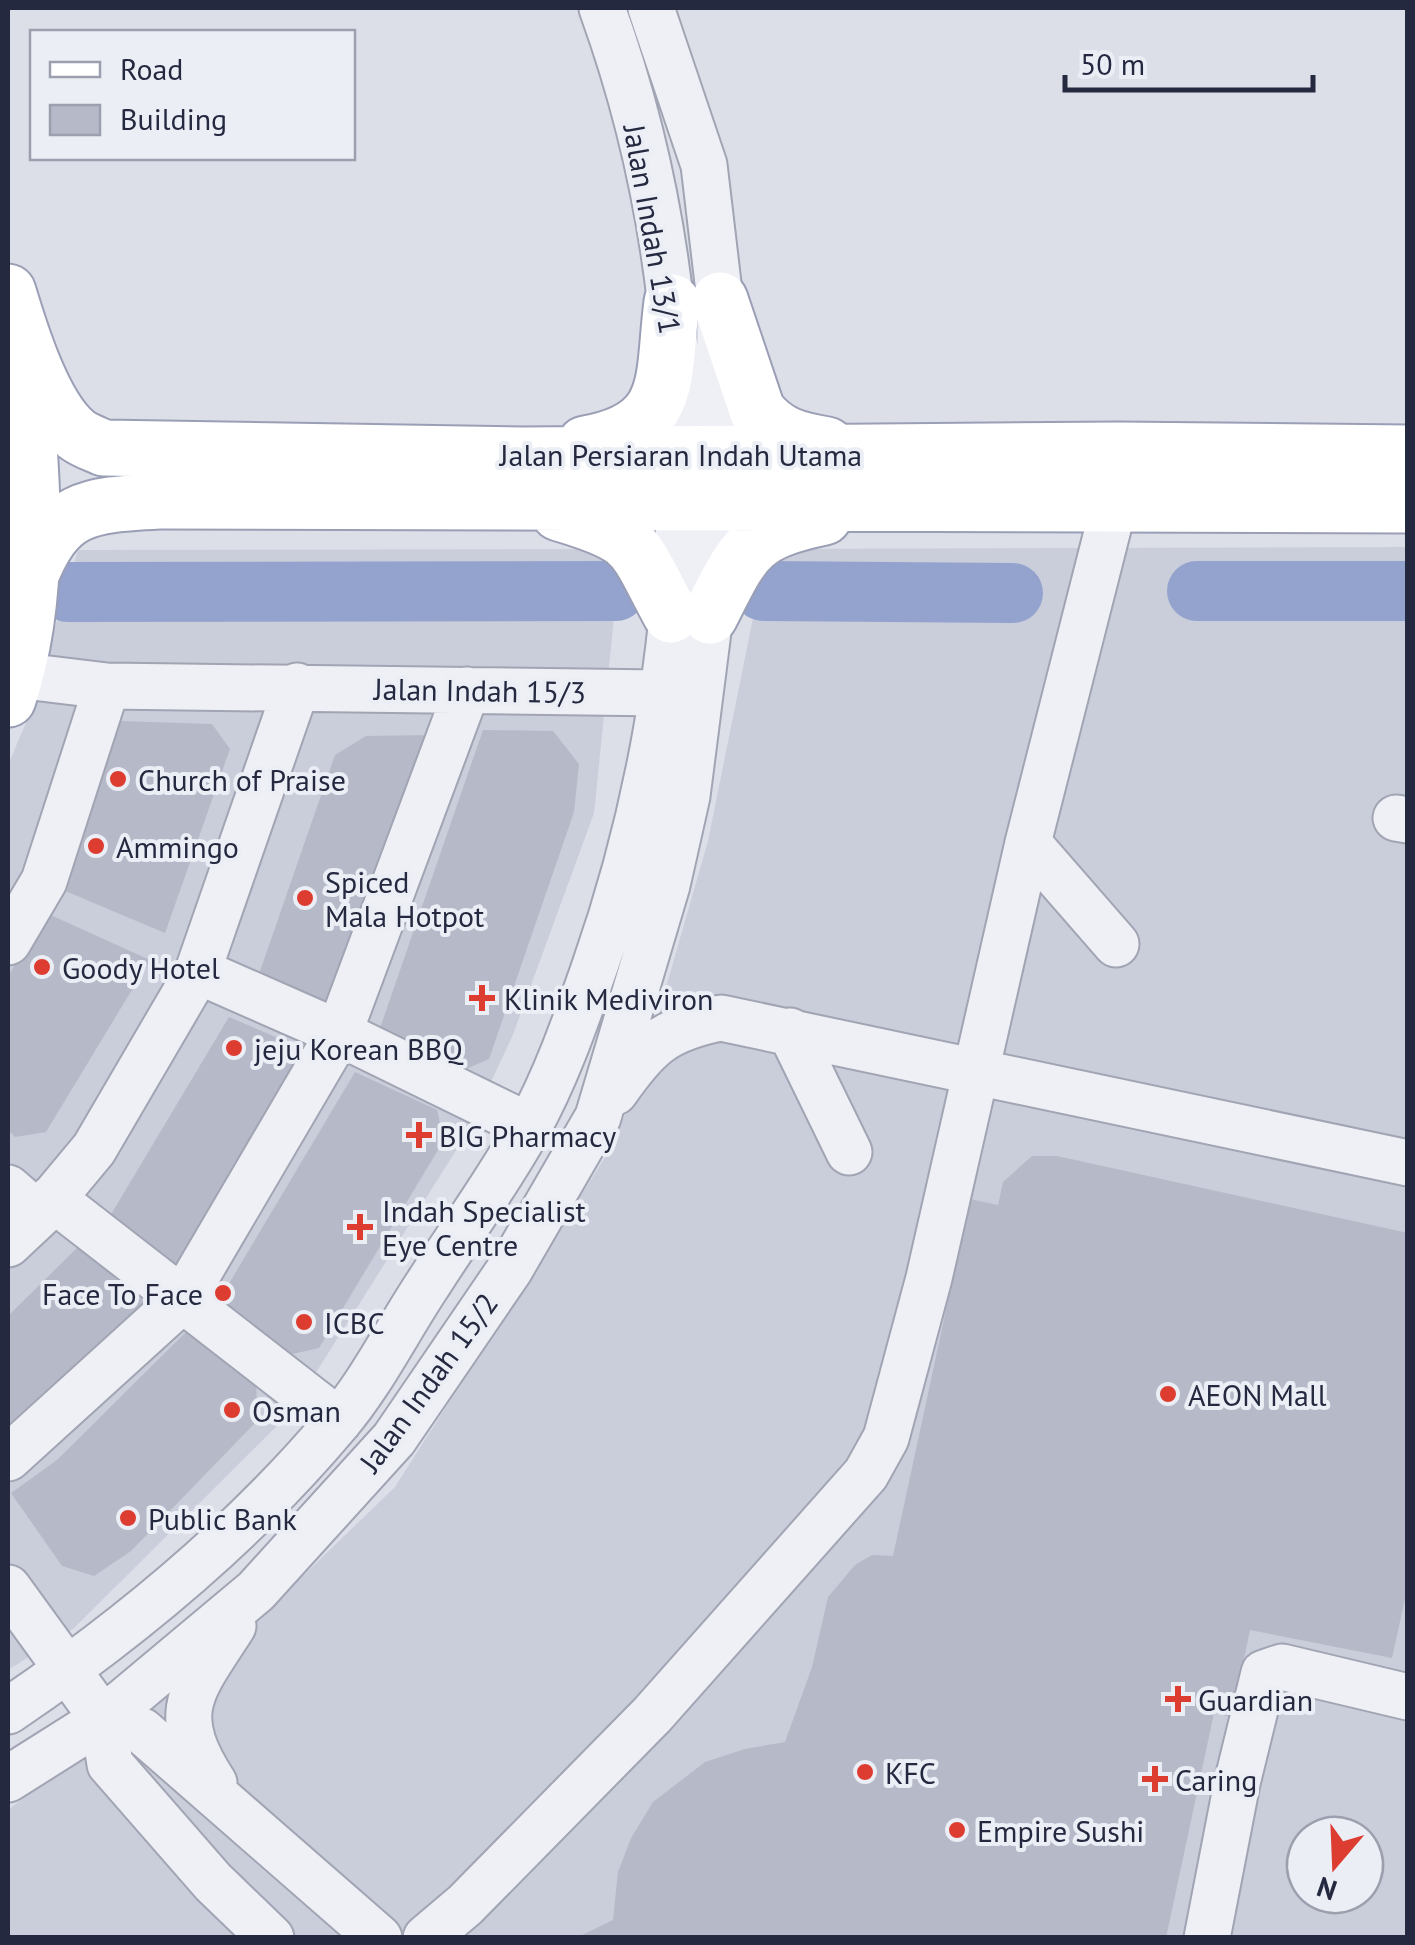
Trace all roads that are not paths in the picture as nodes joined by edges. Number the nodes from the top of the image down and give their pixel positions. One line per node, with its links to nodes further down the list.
1 (602, 8): 3 (street, Jalan Indah 13/1)
2 (651, 8): 3 (street, Jalan Indah 13/1)
3 (696, 302): 6 (main road); 7 (street, Jalan Indah 13/1); 8 (main road)
4 (14, 312): 6 (main road, Jalan Persiaran Indah Utama); 11 (main road, Jalan Persiaran Indah Utama)
5 (1408, 453): 8 (main road, Jalan Persiaran Indah Utama)
6 (521, 478): 7 (main road, Jalan Persiaran Indah Utama); 11 (main road, Jalan Persiaran Indah Utama); 12 (main road)
7 (697, 479): 8 (main road, Jalan Persiaran Indah Utama); 12 (street, Jalan Indah 15/2)
8 (887, 479): 9 (main road, Jalan Persiaran Indah Utama); 12 (main road)
9 (1114, 505): 10 (main road, Jalan Persiaran Indah Utama); 18 (street)
10 (1408, 505)
11 (29, 580): 13 (main road, Jalan Persiaran Indah Utama)
12 (691, 616): 17 (street, Jalan Indah 15/2); 25 (street, Jalan Indah 15/2)
13 (12, 686): 14 (street, Jalan Indah 15/3)
14 (107, 686): 15 (street, Jalan Indah 15/3); 19 (street)
15 (297, 686): 16 (street, Jalan Indah 15/3); 21 (street)
16 (467, 690): 17 (street, Jalan Indah 15/3); 23 (street)
17 (662, 693): 26 (street, Jalan Indah 15/2)
18 (1028, 843): 20 (street); 24 (street)
19 (8, 942)
20 (1116, 944)
21 (198, 971): 23 (street); 29 (street)
22 (790, 1031): 24 (street); 25 (street); 27 (street)
23 (339, 1033): 26 (street); 30 (street)
24 (974, 1070): 28 (street); 43 (street)
25 (598, 1116): 34 (street, Jalan Indah 15/2)
26 (529, 1126): 31 (street, Jalan Indah 15/2)
27 (849, 1152)
28 (1408, 1163)
29 (26, 1211): 30 (street)
30 (183, 1299): 31 (street); 32 (street)
31 (339, 1421): 35 (street, Jalan Indah 15/2)
32 (8, 1458)
33 (8, 1588): 35 (street)
34 (256, 1591): 38 (street, Jalan Indah 15/2); 40 (street)
35 (67, 1671): 37 (street, Jalan Indah 15/2); 38 (street)
36 (1408, 1696): 44 (street)
37 (8, 1712)
38 (102, 1719): 39 (street, Jalan Indah 15/2); 40 (street); 41 (street)
39 (8, 1779)
40 (236, 1817): 42 (street)
41 (271, 1938)
42 (379, 1938)
43 (426, 1938)
44 (1207, 1938)

